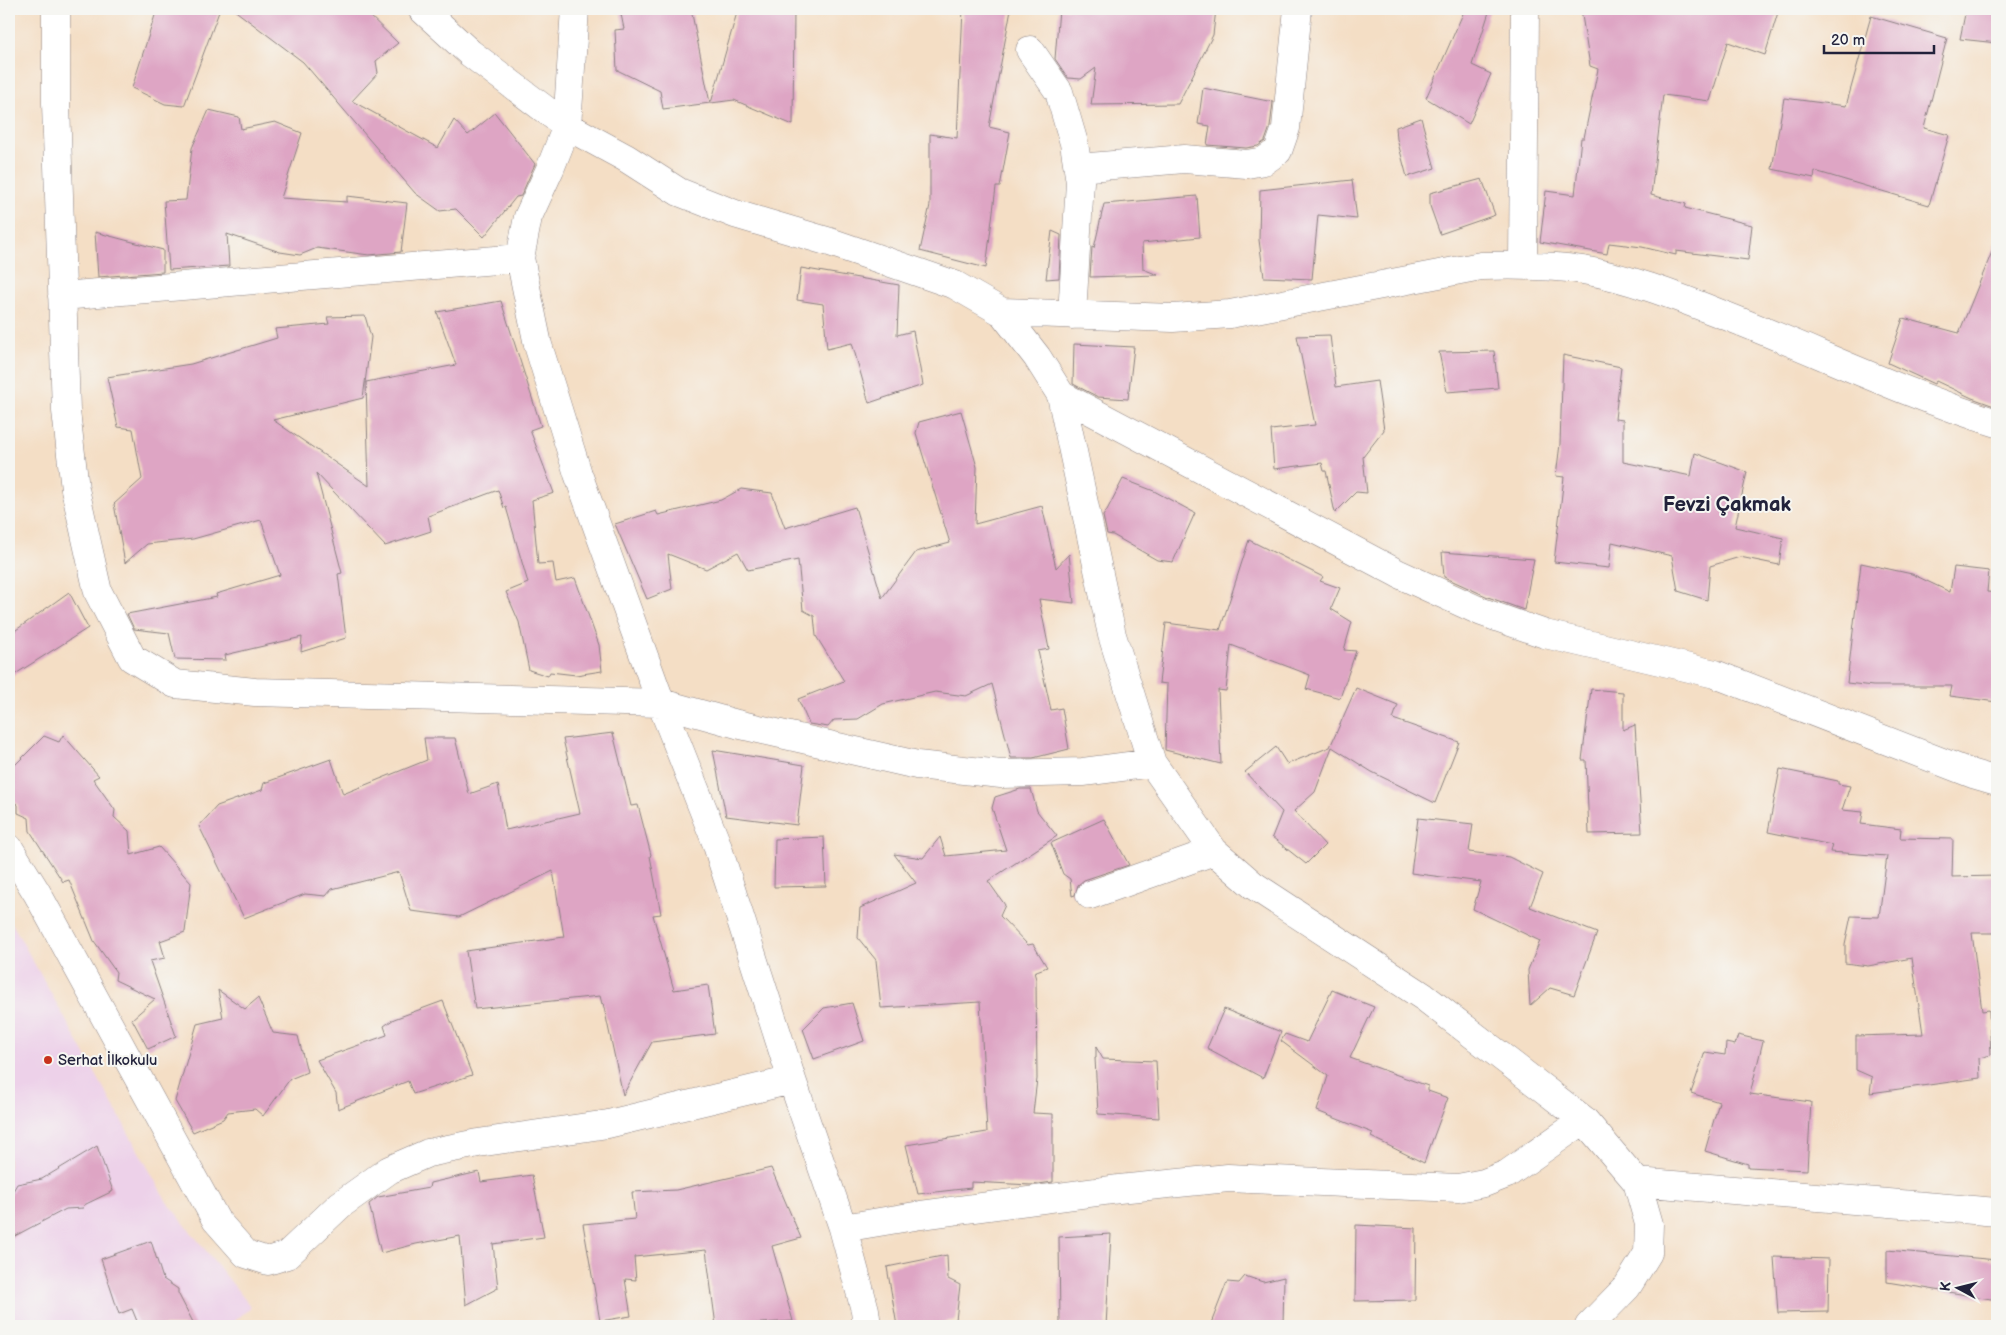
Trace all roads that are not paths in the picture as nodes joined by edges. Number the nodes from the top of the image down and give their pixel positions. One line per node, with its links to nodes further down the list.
1 (56, 9): 11 (street)
2 (422, 9): 7 (street)
3 (575, 9): 7 (street)
4 (1298, 9): 8 (street)
5 (1525, 9): 10 (street)
6 (1030, 50): 8 (street)
7 (567, 126): 9 (street); 12 (street)
8 (1078, 168): 13 (street)
9 (520, 258): 11 (street); 16 (street)
10 (1523, 265): 13 (street); 15 (street)
11 (62, 296): 16 (street)
12 (1002, 312): 13 (street); 14 (street)
13 (1072, 315)
14 (1061, 395): 17 (street); 18 (street)
15 (1997, 423)
16 (661, 703): 17 (street); 22 (street)
17 (1152, 763): 20 (street)
18 (1997, 781)
19 (9, 848): 22 (street)
20 (1214, 851): 21 (street); 23 (street)
21 (1090, 895)
22 (792, 1080): 26 (street)
23 (1584, 1120): 24 (street); 26 (street)
24 (1637, 1182): 25 (street); 28 (street)
25 (1997, 1212)
26 (843, 1228): 27 (street)
27 (867, 1326)
28 (1589, 1326)

